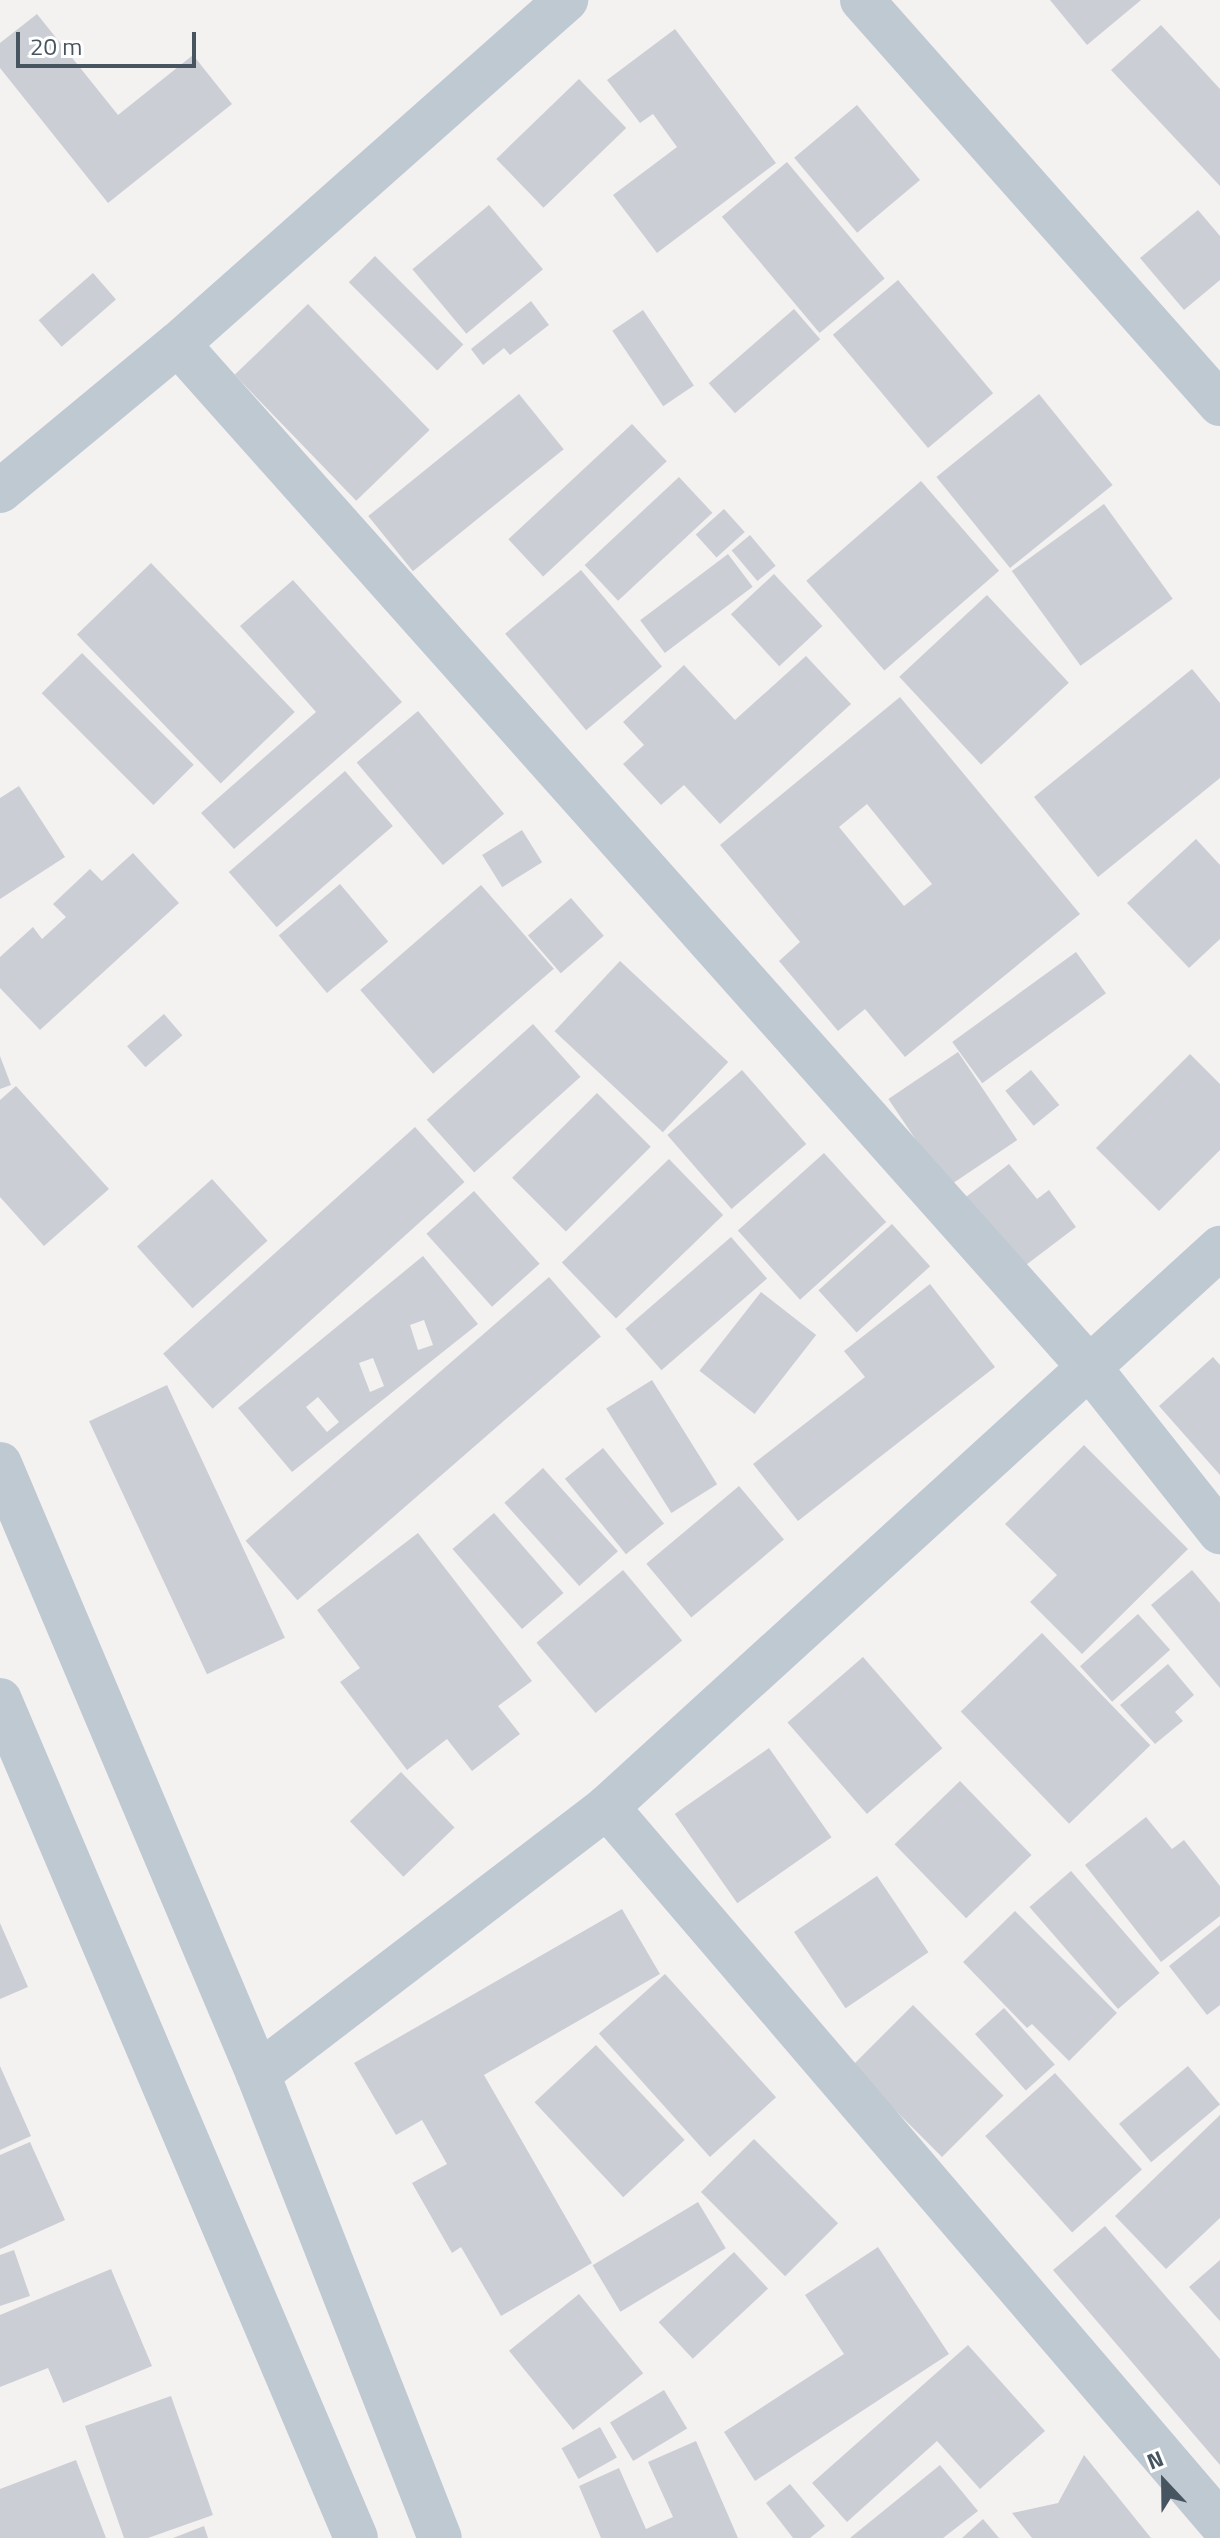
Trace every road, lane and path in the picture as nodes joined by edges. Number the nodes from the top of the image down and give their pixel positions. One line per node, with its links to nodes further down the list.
1 (566, 0): 3 (street)
2 (862, 0): 4 (street)
3 (178, 344): 5 (street); 7 (street)
4 (1220, 404)
5 (0, 491)
6 (1220, 1248): 7 (street)
7 (1089, 1367): 9 (street); 11 (street)
8 (0, 1464): 12 (street)
9 (1220, 1532)
10 (0, 1700): 14 (street)
11 (607, 1807): 12 (street); 13 (street)
12 (258, 2074): 15 (street)
13 (1220, 2523)
14 (356, 2538)
15 (440, 2538)

